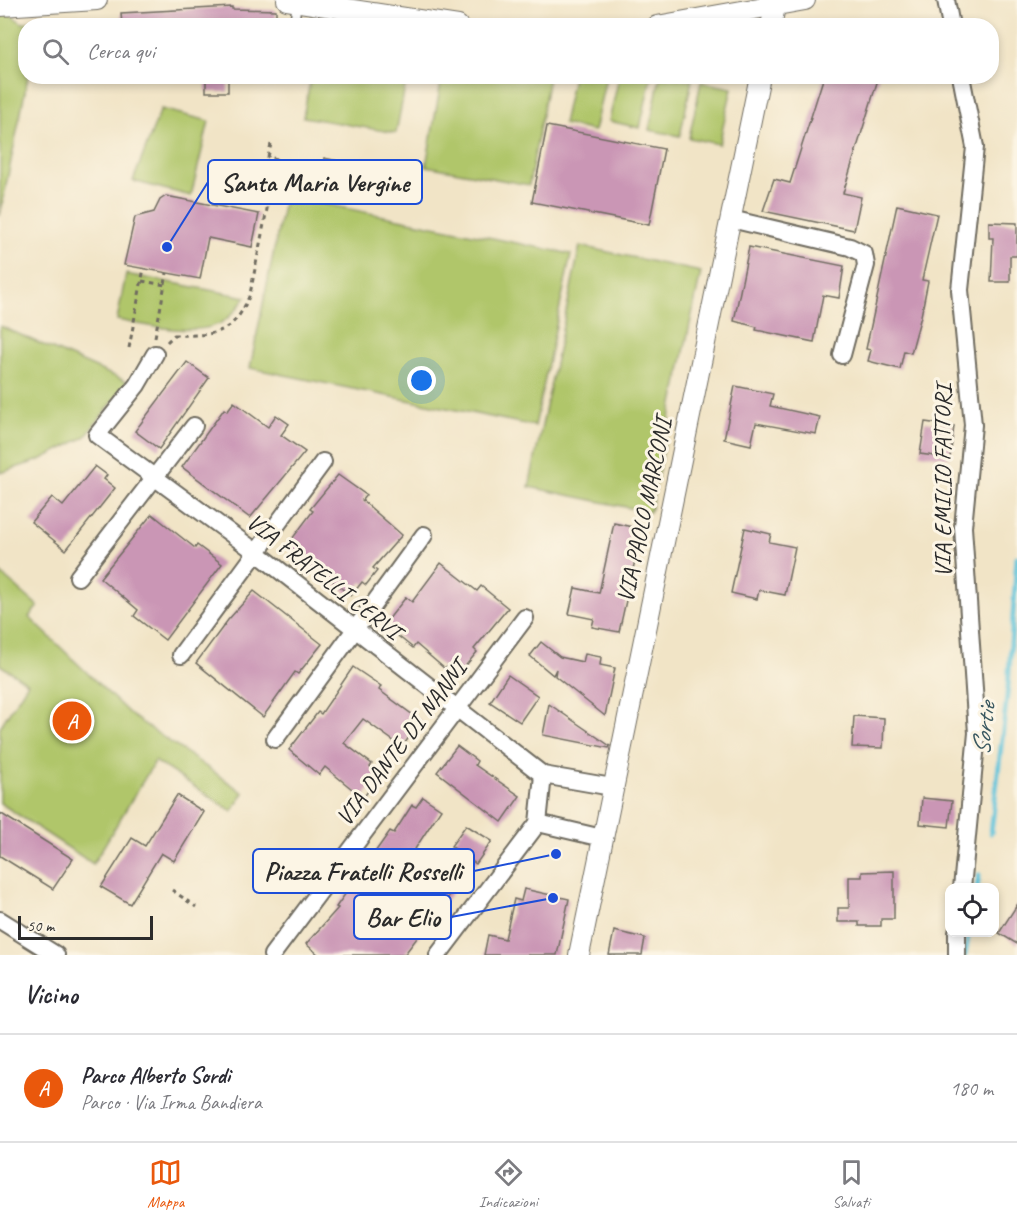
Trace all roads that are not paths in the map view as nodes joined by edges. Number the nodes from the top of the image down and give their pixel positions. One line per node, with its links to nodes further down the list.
1 (97, 0): 6 (street)
2 (287, 0): 5 (street)
3 (805, 0): 7 (street)
4 (946, 0): 11 (street)
5 (297, 1): 8 (lane); 9 (street)
6 (0, 6)
7 (773, 16): 10 (street)
8 (295, 18)
9 (406, 18)
10 (750, 18)
11 (949, 18)
12 (758, 84): 14 (street, VIA PAOLO MARCONI)
13 (963, 84): 32 (street, VIA EMILIO FATTORI)
14 (731, 219): 16 (street); 29 (street, VIA PAOLO MARCONI)
15 (154, 350): 19 (street, VIA FRATELLI CERVI)
16 (842, 355)
17 (194, 426): 19 (street)
18 (323, 462): 21 (street)
19 (155, 478): 21 (street, VIA FRATELLI CERVI); 22 (street)
20 (424, 535): 24 (street)
21 (256, 552): 24 (street, VIA FRATELLI CERVI); 25 (street)
22 (78, 577)
23 (525, 618): 26 (street, VIA DANTE DI NANNI)
24 (354, 630): 26 (street, VIA FRATELLI CERVI); 27 (street)
25 (181, 655)
26 (457, 707): 28 (street, VIA FRATELLI CERVI); 35 (street, VIA DANTE DI NANNI)
27 (275, 739)
28 (543, 775): 29 (street, VIA FRATELLI CERVI); 30 (street)
29 (612, 788): 31 (street, VIA PAOLO MARCONI)
30 (538, 823): 31 (street); 37 (street)
31 (602, 838): 38 (street, VIA PAOLO MARCONI)
32 (963, 883)
33 (0, 920): 36 (street)
34 (957, 937): 39 (street)
35 (277, 954)
36 (56, 955)
37 (438, 955)
38 (579, 955)
39 (957, 955)

